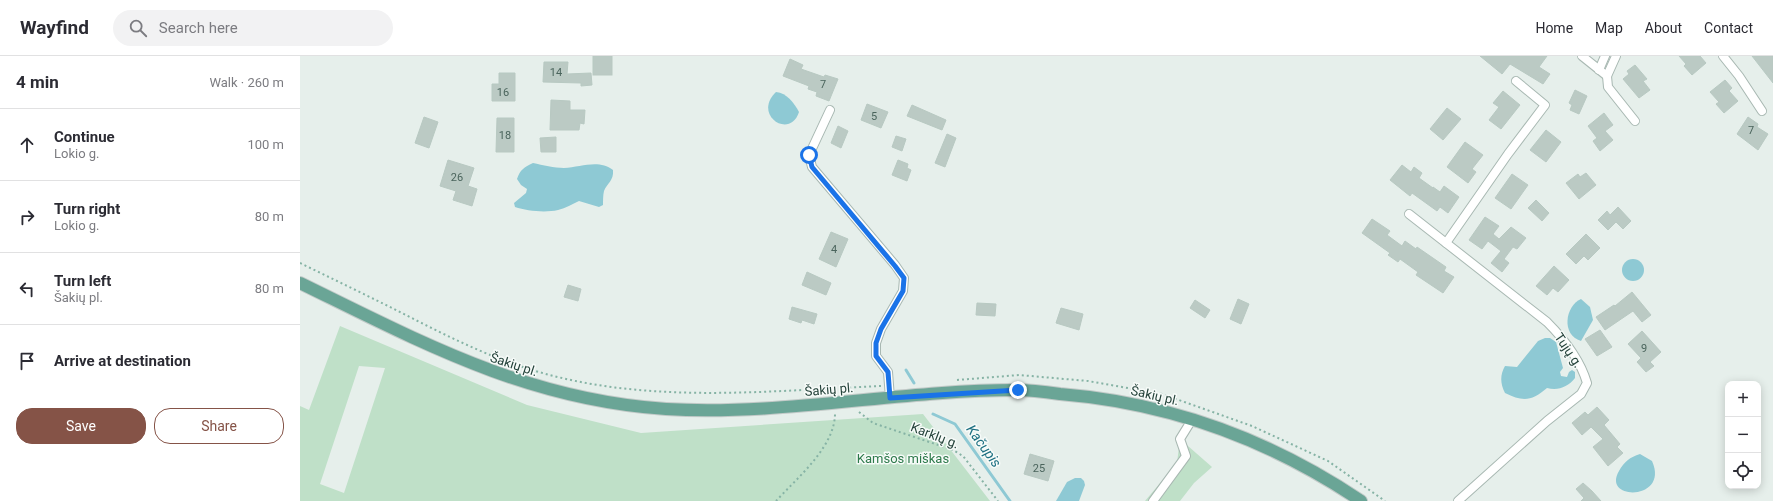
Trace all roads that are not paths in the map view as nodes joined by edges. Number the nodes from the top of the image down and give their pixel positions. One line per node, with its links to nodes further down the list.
1 (1582, 56): 5 (street)
2 (1605, 56): 5 (street)
3 (1616, 56): 6 (street)
4 (1723, 56): 9 (street)
5 (1599, 70): 6 (street)
6 (1607, 76): 10 (street)
7 (1516, 81): 12 (street)
8 (830, 110): 14 (street)
9 (1762, 111)
10 (1636, 121)
11 (1409, 214): 12 (street, Tujų g.)
12 (1446, 243): 18 (street, Tujų g.)
13 (300, 283): 14 (main road, Šakių pl.)
14 (890, 398): 15 (main road, Šakių pl.)
15 (1192, 418): 16 (street); 17 (main road, Šakių pl.)
16 (1153, 501)
17 (1361, 501)
18 (1458, 501)

